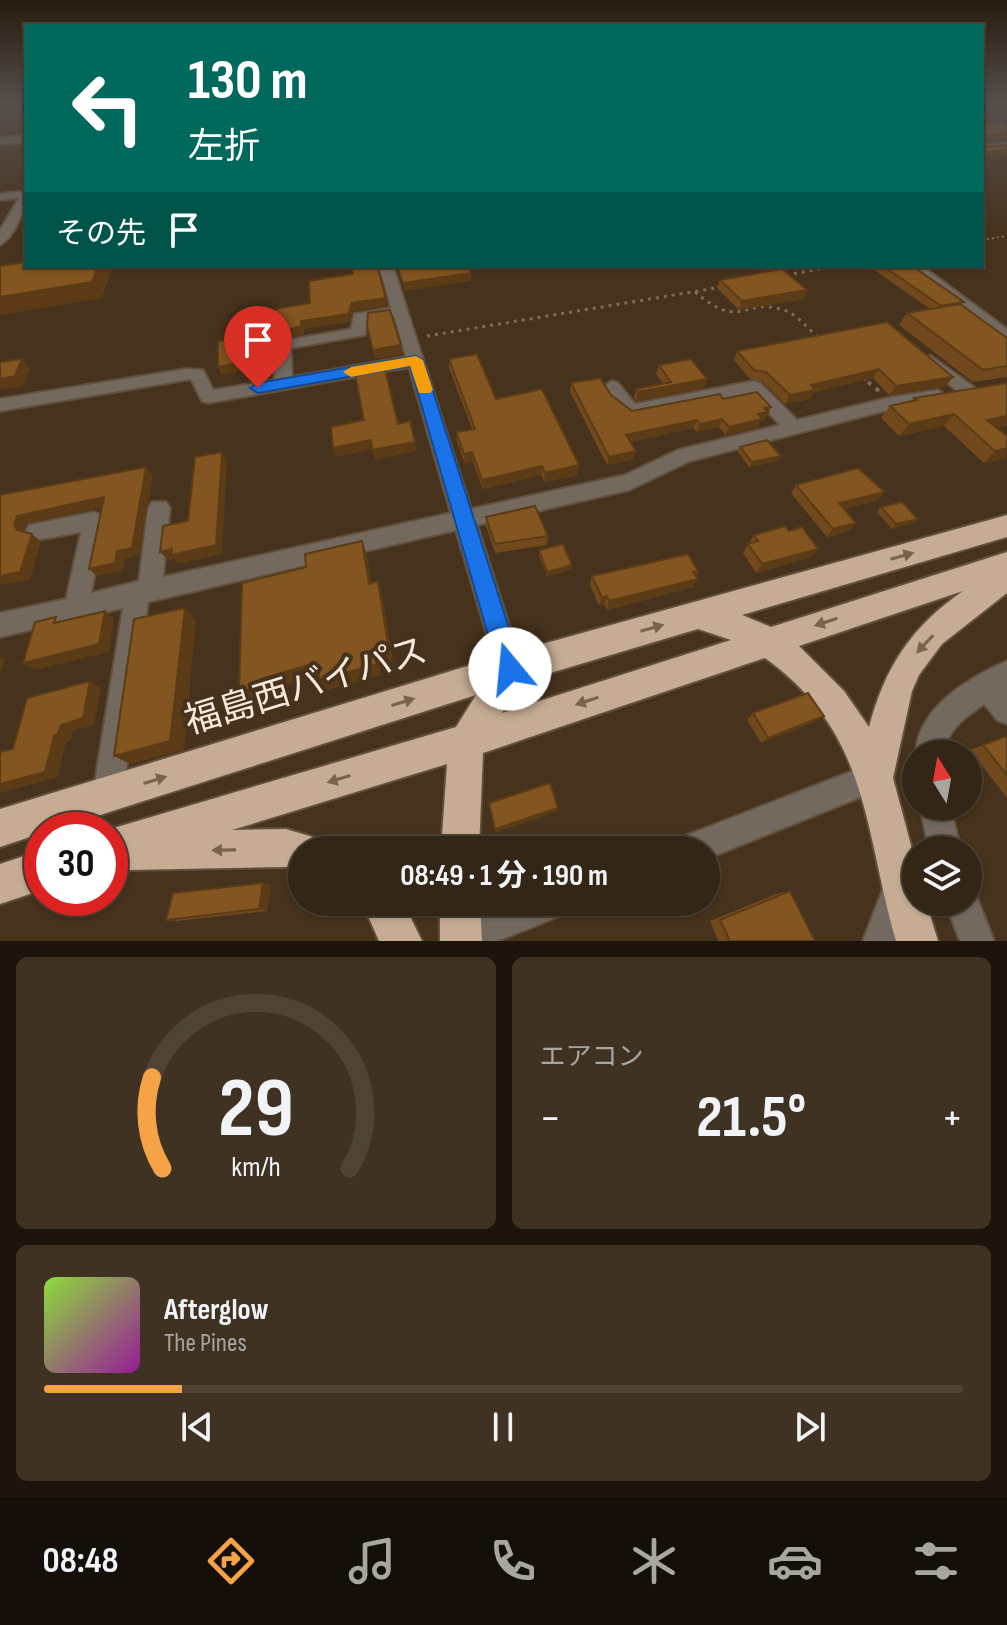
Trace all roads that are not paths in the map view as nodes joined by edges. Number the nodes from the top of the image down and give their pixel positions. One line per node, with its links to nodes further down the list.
1 (24, 195): 2 (street)
2 (0, 197)
3 (24, 198): 5 (street)
4 (24, 226): 5 (street)
5 (2, 234)
6 (387, 268): 8 (street)
7 (916, 268): 9 (street)
8 (400, 311): 11 (street); 12 (street)
9 (1007, 336)
10 (912, 345): 15 (street)
11 (416, 360): 12 (street); 19 (street)
12 (283, 384): 16 (street)
13 (612, 387): 17 (street)
14 (994, 387): 15 (street)
15 (968, 391): 17 (street)
16 (0, 405)
17 (794, 428): 19 (street)
18 (159, 508): 24 (street)
19 (466, 520): 24 (street); 29 (street)
20 (1007, 526): 26 (highway, 福島西バイパス, one-way to 20)
21 (37, 531): 25 (street)
22 (1007, 564): 28 (highway, one-way to 28)
23 (1007, 578): 34 (highway, one-way to 34)
24 (144, 590): 25 (street); 35 (street)
25 (76, 607): 27 (street)
26 (698, 615): 28 (highway); 29 (highway, 福島西バイパス, one-way to 26)
27 (0, 625)
28 (768, 641): 33 (highway, one-way to 33); 34 (highway)
29 (510, 669): 33 (highway); 35 (highway, 福島西バイパス, one-way to 29)
30 (998, 680): 31 (street); 32 (street)
31 (1007, 710)
32 (931, 740)
33 (467, 741): 37 (highway); 39 (highway, one-way to 39)
34 (876, 777): 38 (street); 44 (highway)
35 (108, 794): 36 (highway, 福島西バイパス)
36 (0, 828)
37 (460, 836)
38 (720, 838)
39 (128, 845)
40 (288, 848): 41 (highway, one-way to 41)
41 (128, 850)
42 (24, 876): 43 (highway)
43 (0, 884)
44 (900, 889): 50 (street); 51 (highway)
45 (389, 916): 49 (highway)
46 (501, 916): 48 (street)
47 (967, 916): 52 (street)
48 (461, 927)
49 (401, 941)
50 (880, 941)
51 (917, 941)
52 (977, 941)

